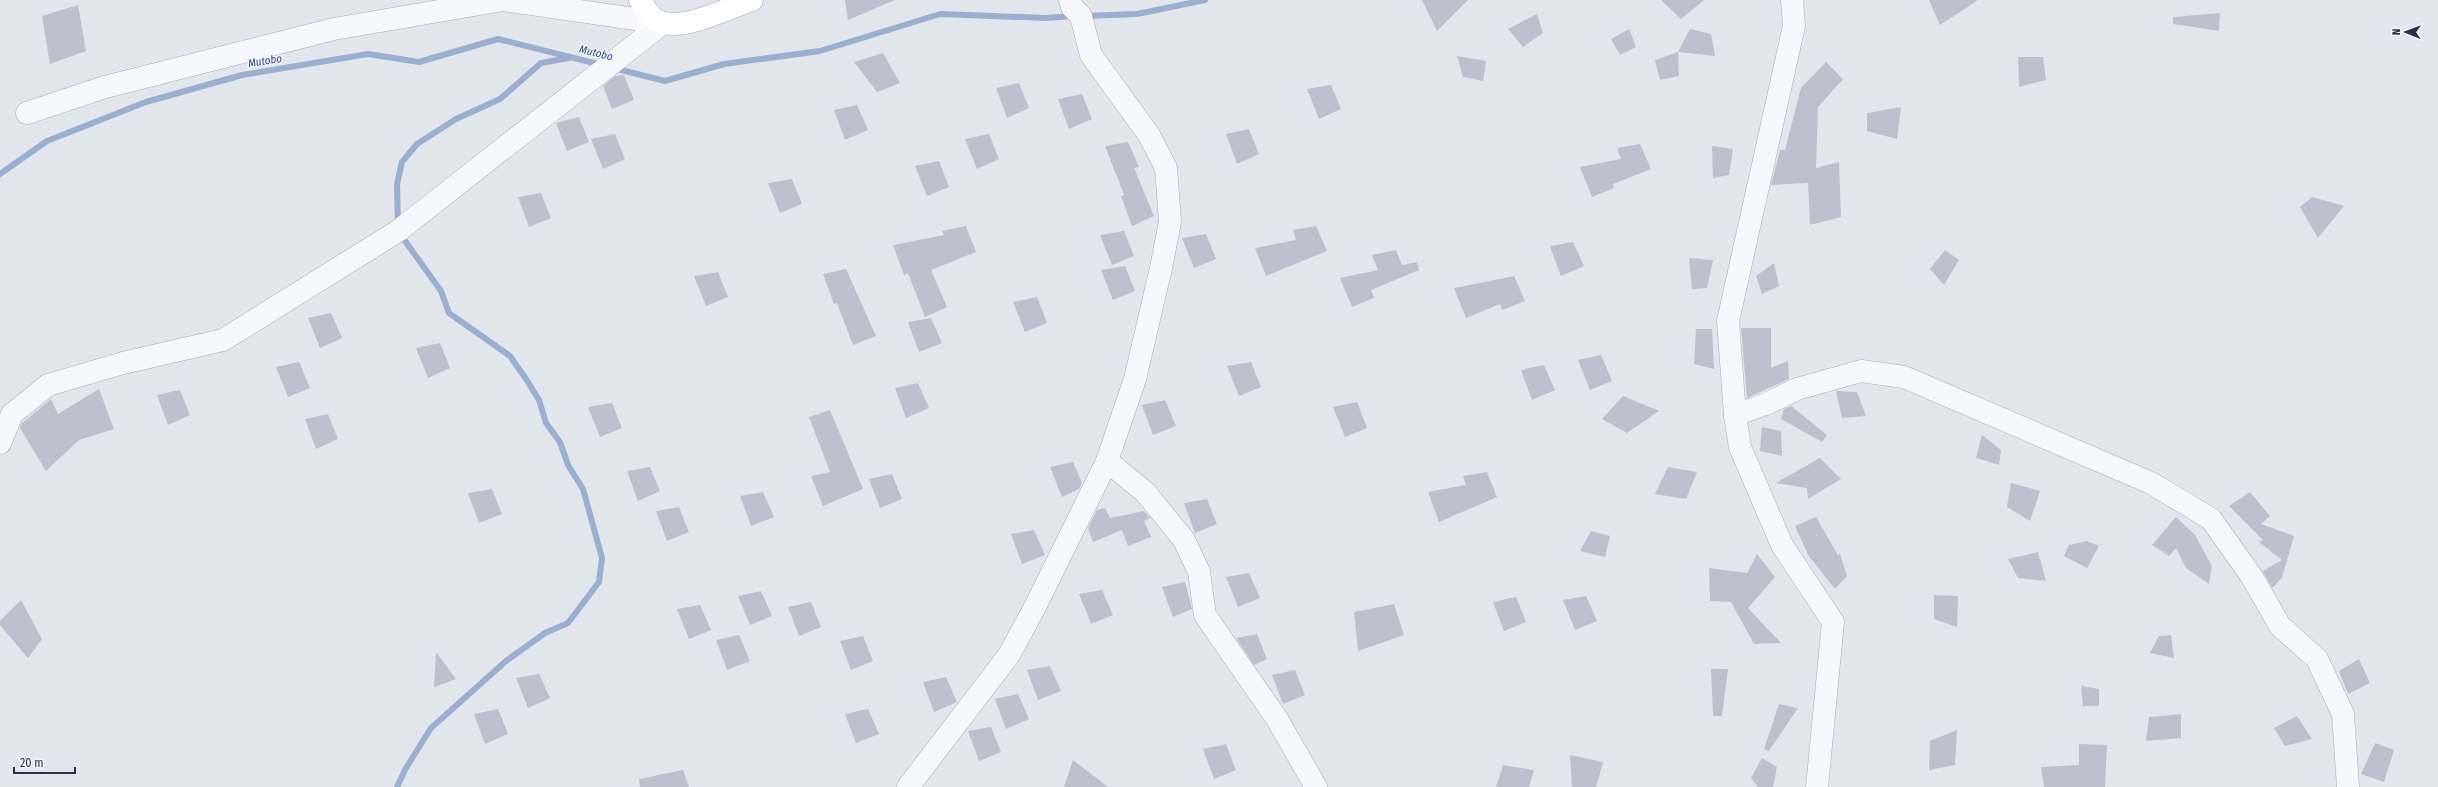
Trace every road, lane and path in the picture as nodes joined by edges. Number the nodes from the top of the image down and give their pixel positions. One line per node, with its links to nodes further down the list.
1 (640, 0): 5 (main road)
2 (752, 0): 5 (main road)
3 (1070, 0): 9 (street)
4 (1792, 0): 7 (street)
5 (663, 23): 6 (street); 8 (street)
6 (27, 113)
7 (1735, 415): 12 (street); 13 (street)
8 (0, 443)
9 (1108, 460): 10 (street); 11 (street)
10 (908, 787)
11 (1316, 787)
12 (1816, 787)
13 (2348, 787)

